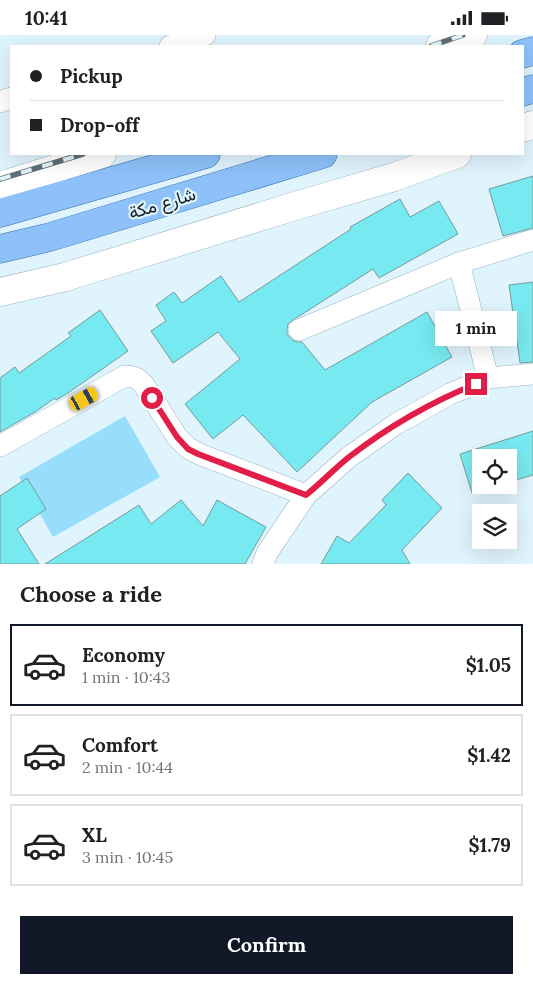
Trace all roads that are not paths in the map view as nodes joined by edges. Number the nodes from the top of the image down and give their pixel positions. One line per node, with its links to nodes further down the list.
1 (205, 35): 3 (street)
2 (473, 35): 4 (street)
3 (173, 45)
4 (443, 45)
5 (99, 155): 9 (street)
6 (203, 155): 10 (main road, شارع مكة)
7 (320, 155): 12 (main road, شارع مكة)
8 (454, 155): 14 (street)
9 (0, 186)
10 (0, 213)
11 (533, 240): 13 (street)
12 (0, 249)
13 (459, 263): 15 (street); 17 (street)
14 (0, 292)
15 (299, 331)
16 (533, 374): 17 (street)
17 (488, 378): 19 (street)
18 (0, 446): 19 (street)
19 (306, 495): 20 (street)
20 (263, 564)

